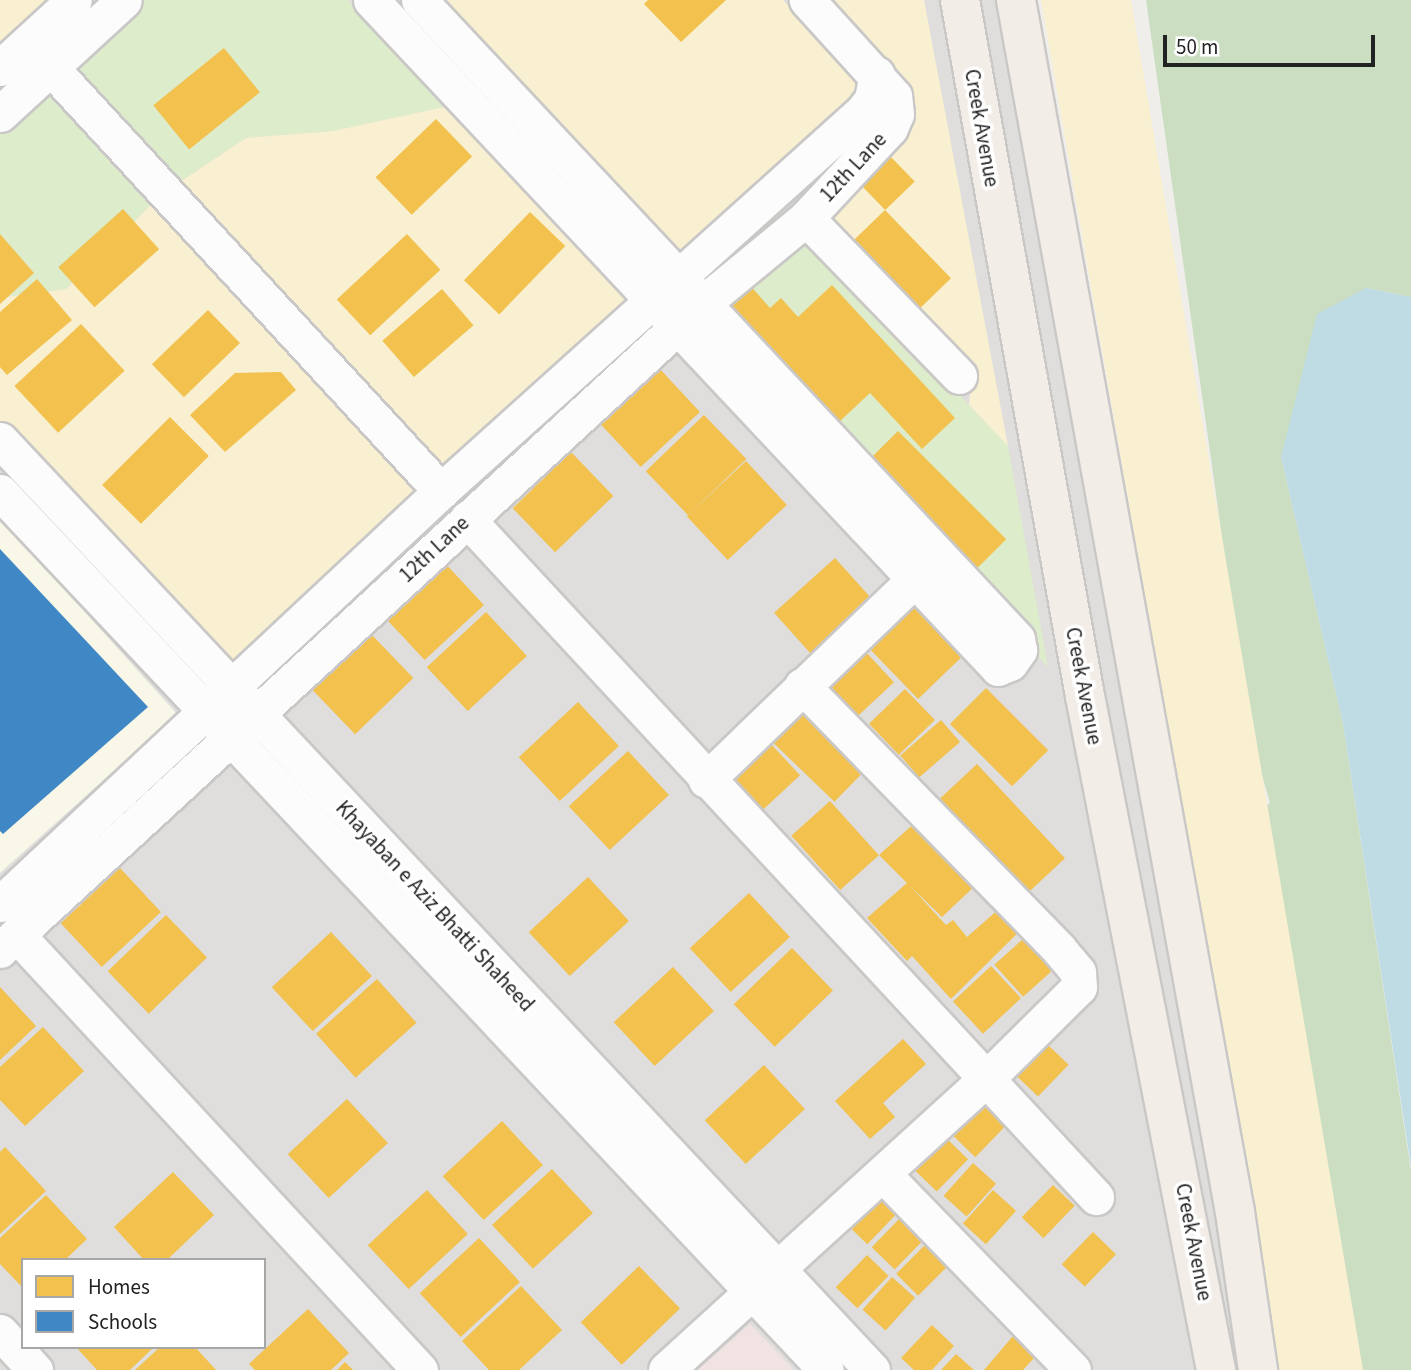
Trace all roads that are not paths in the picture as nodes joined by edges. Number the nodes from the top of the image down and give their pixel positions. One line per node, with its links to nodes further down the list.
1 (74, 0): 9 (street)
2 (124, 0): 8 (street)
3 (371, 0): 14 (street)
4 (419, 0): 13 (street)
5 (807, 0): 10 (street)
6 (960, 0): 41 (main road, Creek Avenue)
7 (1016, 0): 42 (main road, Creek Avenue)
8 (50, 67): 11 (street); 18 (street)
9 (0, 68)
10 (877, 74): 12 (street, 12th Lane); 13 (street, 12th Lane)
11 (0, 114)
12 (806, 218): 13 (street, 12th Lane); 16 (street)
13 (691, 291): 14 (street, 12th Lane); 15 (street, 12th Lane); 21 (street)
14 (652, 303): 15 (street); 18 (street, 12th Lane)
15 (677, 329): 20 (street, 12th Lane); 21 (street)
16 (959, 376)
17 (0, 440): 23 (street, Khayaban e Aziz Bhatti Shaheed)
18 (441, 491): 23 (street, 12th Lane)
19 (0, 492): 24 (street, Khayaban e Aziz Bhatti Shaheed)
20 (467, 519): 25 (street, 12th Lane); 27 (street)
21 (914, 580): 22 (street)
22 (802, 686): 27 (street); 30 (street)
23 (231, 688): 24 (street, 12th Lane); 25 (street, Khayaban e Aziz Bhatti Shaheed)
24 (205, 713): 26 (street, Khayaban e Aziz Bhatti Shaheed); 28 (street, 12th Lane)
25 (255, 714): 26 (street, 12th Lane); 33 (street, Khayaban e Aziz Bhatti Shaheed)
26 (230, 738): 29 (street, 12th Lane); 33 (street, Khayaban e Aziz Bhatti Shaheed)
27 (706, 780): 30 (street)
28 (0, 905)
29 (8, 943): 37 (street)
30 (985, 1080): 31 (street); 32 (street)
31 (883, 1174): 33 (street); 40 (street)
32 (1096, 1197)
33 (765, 1282): 35 (street); 38 (street, Khayaban e Aziz Bhatti Shaheed); 39 (street, Khayaban e Aziz Bhatti Shaheed)
34 (0, 1332): 36 (street)
35 (687, 1364)
36 (35, 1370)
37 (420, 1370)
38 (826, 1370)
39 (872, 1370)
40 (1073, 1370)
41 (1216, 1370)
42 (1258, 1370)

